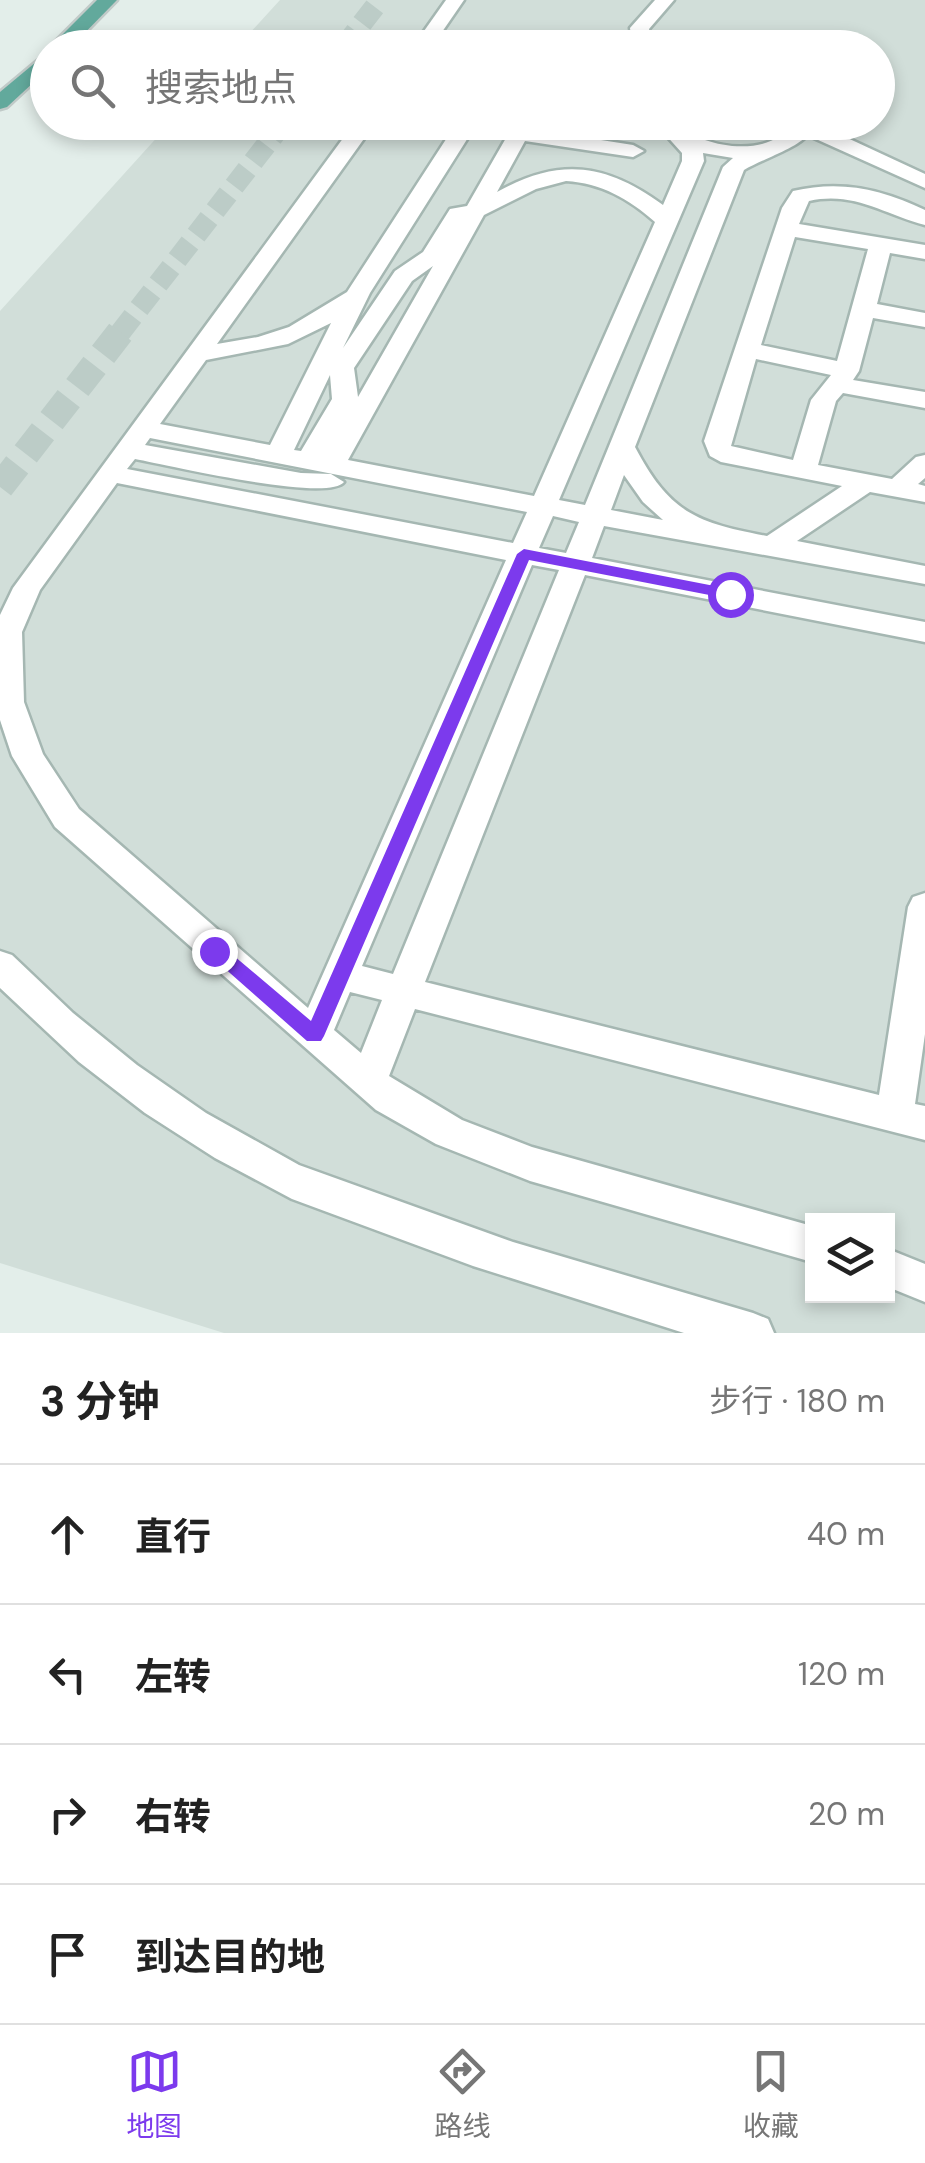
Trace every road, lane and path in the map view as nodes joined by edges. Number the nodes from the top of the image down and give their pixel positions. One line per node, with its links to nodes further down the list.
1 (108, 0): 4 (main road)
2 (455, 0): 5 (lane)
3 (664, 0): 6 (lane)
4 (77, 30)
5 (433, 30)
6 (639, 30)
7 (30, 75): 8 (main road)
8 (0, 103)
9 (353, 140): 30 (lane)
10 (446, 140): 26 (lane)
11 (517, 140): 20 (lane)
12 (560, 140): 17 (lane)
13 (680, 140): 22 (lane)
14 (692, 140): 18 (lane)
15 (791, 140): 18 (lane)
16 (837, 140): 19 (lane)
17 (634, 151)
18 (760, 151): 33 (lane)
19 (925, 182)
20 (475, 213): 22 (lane); 36 (lane); 36 (lane)
21 (925, 218): 23 (lane)
22 (668, 222): 42 (lane)
23 (786, 229): 24 (lane); 29 (lane)
24 (881, 245): 25 (lane); 27 (lane)
25 (925, 252)
26 (358, 293): 30 (lane); 35 (lane)
27 (864, 309): 28 (lane); 31 (lane)
28 (925, 320)
29 (746, 350): 31 (lane); 38 (lane)
30 (199, 352): 34 (lane)
31 (842, 377): 32 (lane); 38 (lane)
32 (925, 400)
33 (622, 446): 43 (lane); 44 (lane)
34 (128, 451): 35 (lane); 40 (lane); 46 (lane); 54 (lane)
35 (278, 455): 36 (lane)
36 (320, 463): 40 (lane)
37 (925, 463): 41 (lane)
38 (803, 470): 39 (lane)
39 (866, 482): 41 (lane); 45 (lane)
40 (434, 484): 42 (lane)
41 (912, 491)
42 (545, 507): 43 (lane); 46 (lane)
43 (594, 516): 44 (lane); 47 (lane)
44 (732, 538): 45 (lane)
45 (771, 546): 48 (lane)
46 (524, 554): 47 (lane); 52 (lane)
47 (575, 564): 49 (lane); 53 (lane)
48 (925, 575)
49 (925, 632)
50 (925, 907): 56 (lane)
51 (0, 966): 60 (lane)
52 (340, 975): 53 (lane); 54 (lane)
53 (404, 991): 55 (lane); 56 (lane)
54 (314, 1036): 55 (lane)
55 (368, 1081): 57 (lane)
56 (910, 1120)
57 (805, 1242)
58 (895, 1271): 59 (lane)
59 (925, 1283)
60 (753, 1333)

